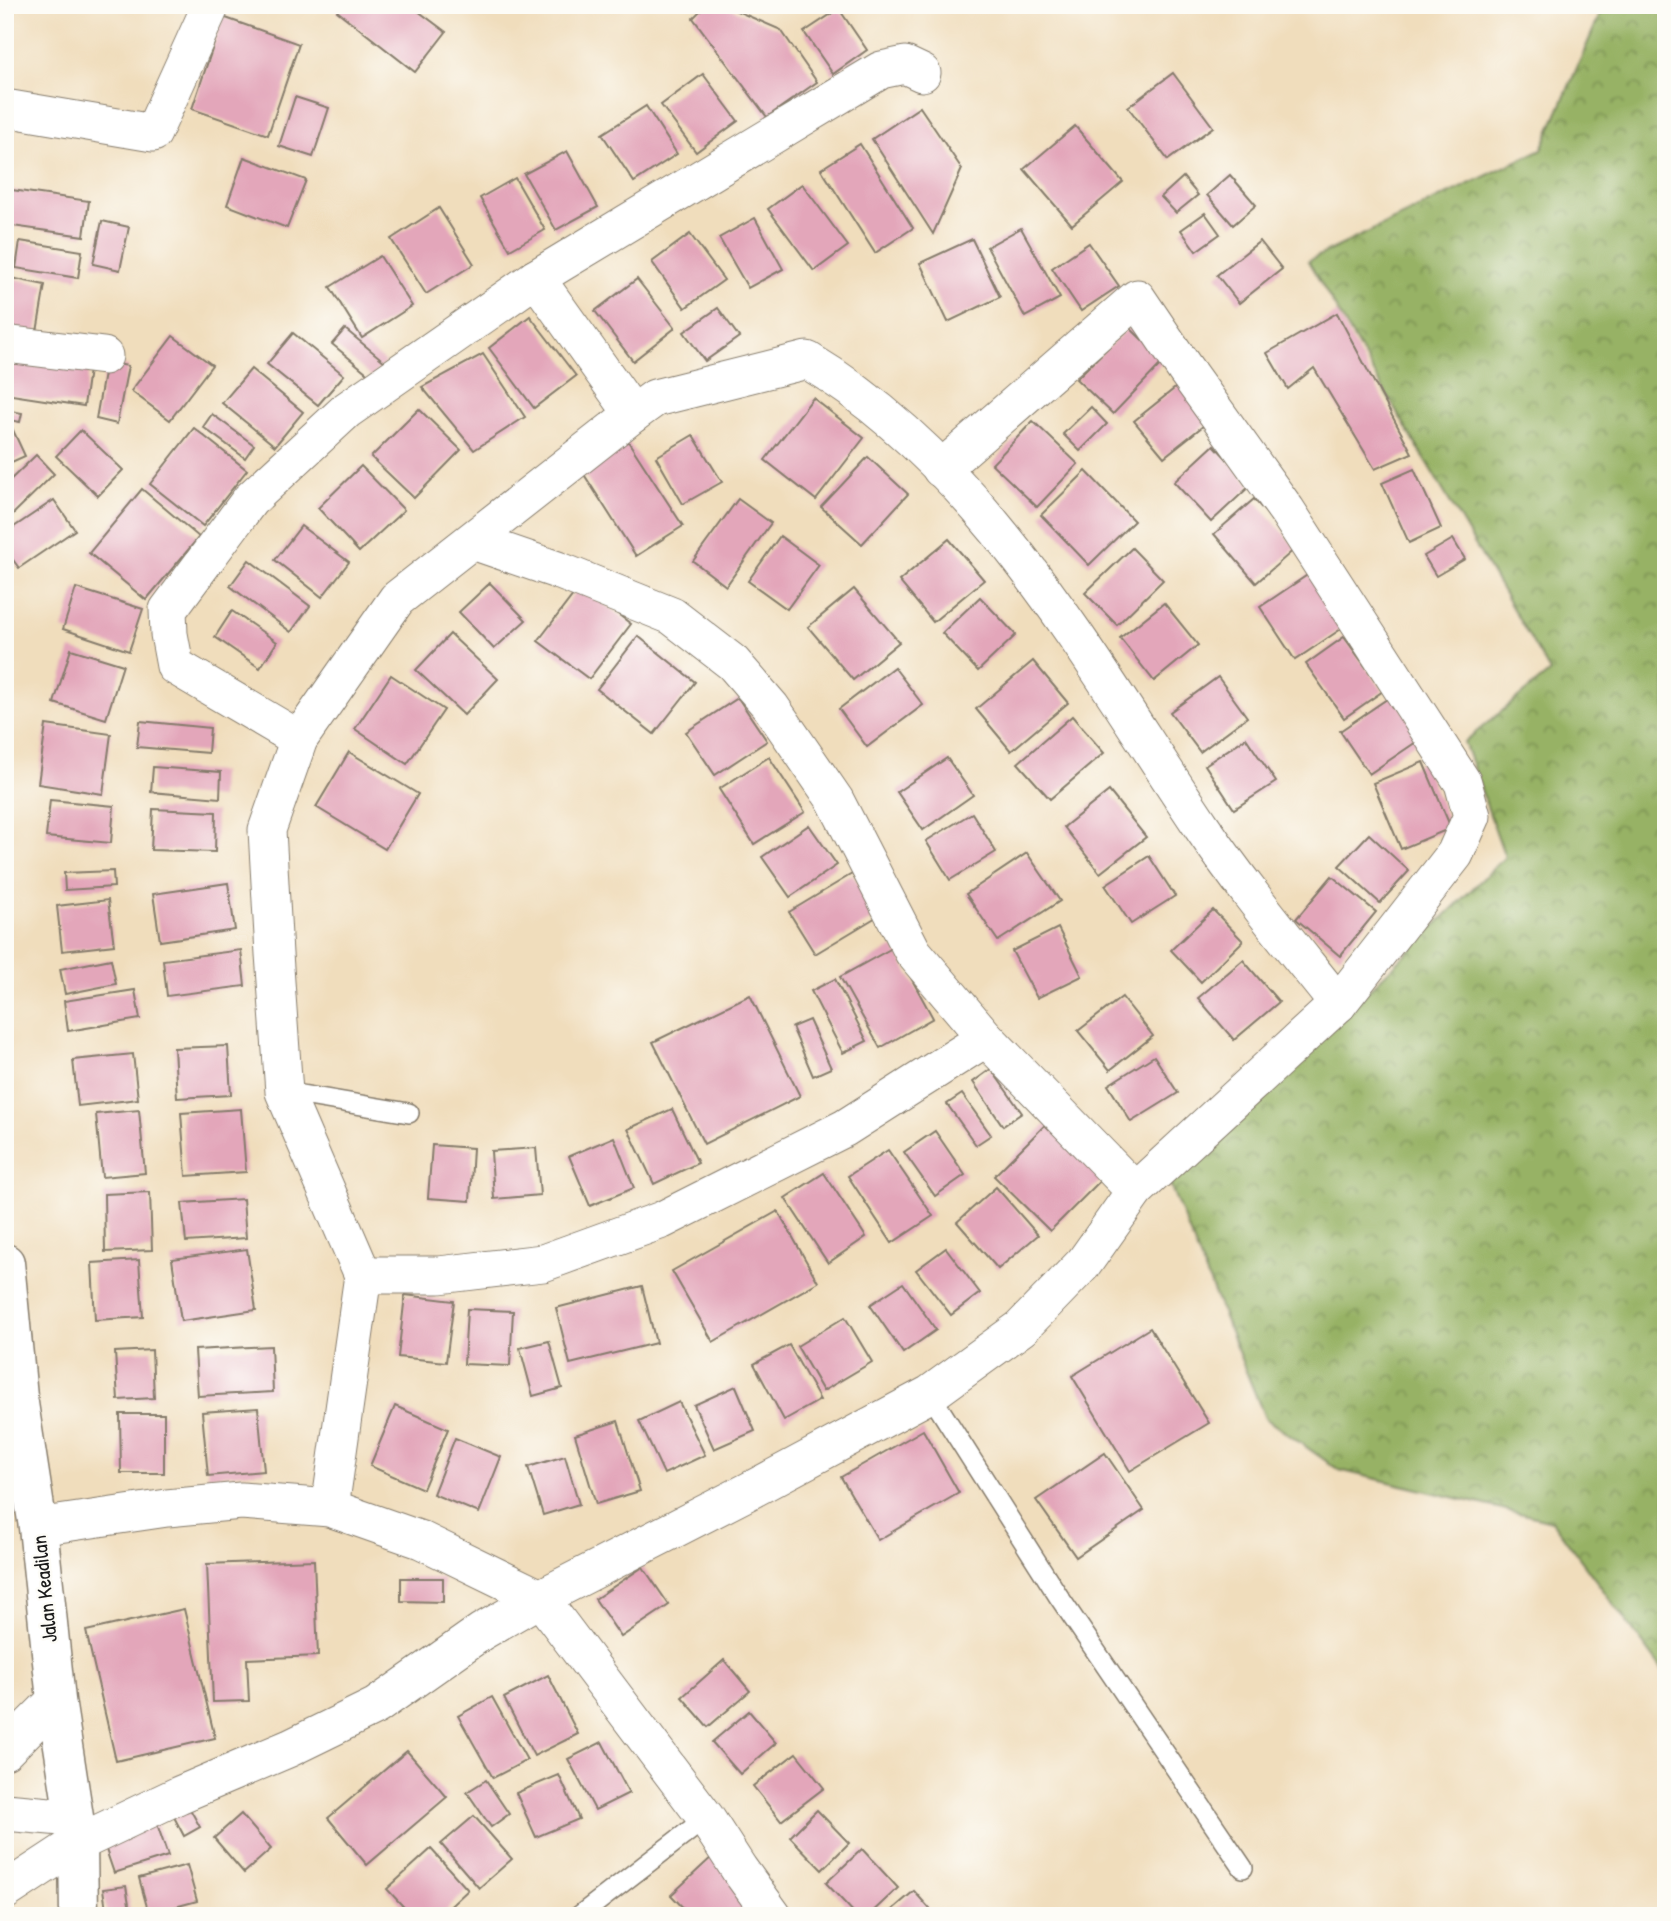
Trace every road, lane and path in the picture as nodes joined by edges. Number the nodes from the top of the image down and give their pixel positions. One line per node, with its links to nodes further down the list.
1 (211, 5): 3 (street)
2 (922, 73): 4 (street)
3 (5, 108)
4 (537, 278): 7 (street); 10 (street)
5 (5, 344): 6 (street)
6 (104, 356)
7 (632, 414): 8 (street); 9 (street)
8 (941, 468): 11 (street); 11 (street)
9 (473, 541): 10 (street); 12 (street)
10 (299, 740): 13 (street)
11 (1338, 1004): 15 (street)
12 (986, 1038): 15 (street); 17 (street)
13 (284, 1092): 14 (lane); 17 (street)
14 (409, 1113)
15 (1135, 1191): 18 (street)
16 (5, 1263): 19 (main road, Jalan Keadilan)
17 (363, 1275): 20 (street)
18 (930, 1394): 22 (street); 28 (lane)
19 (12, 1400): 21 (main road, Jalan Keadilan)
20 (330, 1508): 21 (street); 22 (street)
21 (37, 1527): 23 (main road, Jalan Keadilan)
22 (540, 1598): 26 (street); 27 (street)
23 (56, 1700): 24 (street); 27 (main road, Jalan Keadilan)
24 (5, 1751)
25 (5, 1812): 27 (street)
26 (706, 1818): 31 (lane); 32 (street)
27 (75, 1831): 29 (street); 30 (main road, Jalan Keadilan)
28 (1243, 1868)
29 (5, 1891)
30 (79, 1916)
31 (579, 1916)
32 (773, 1916)

